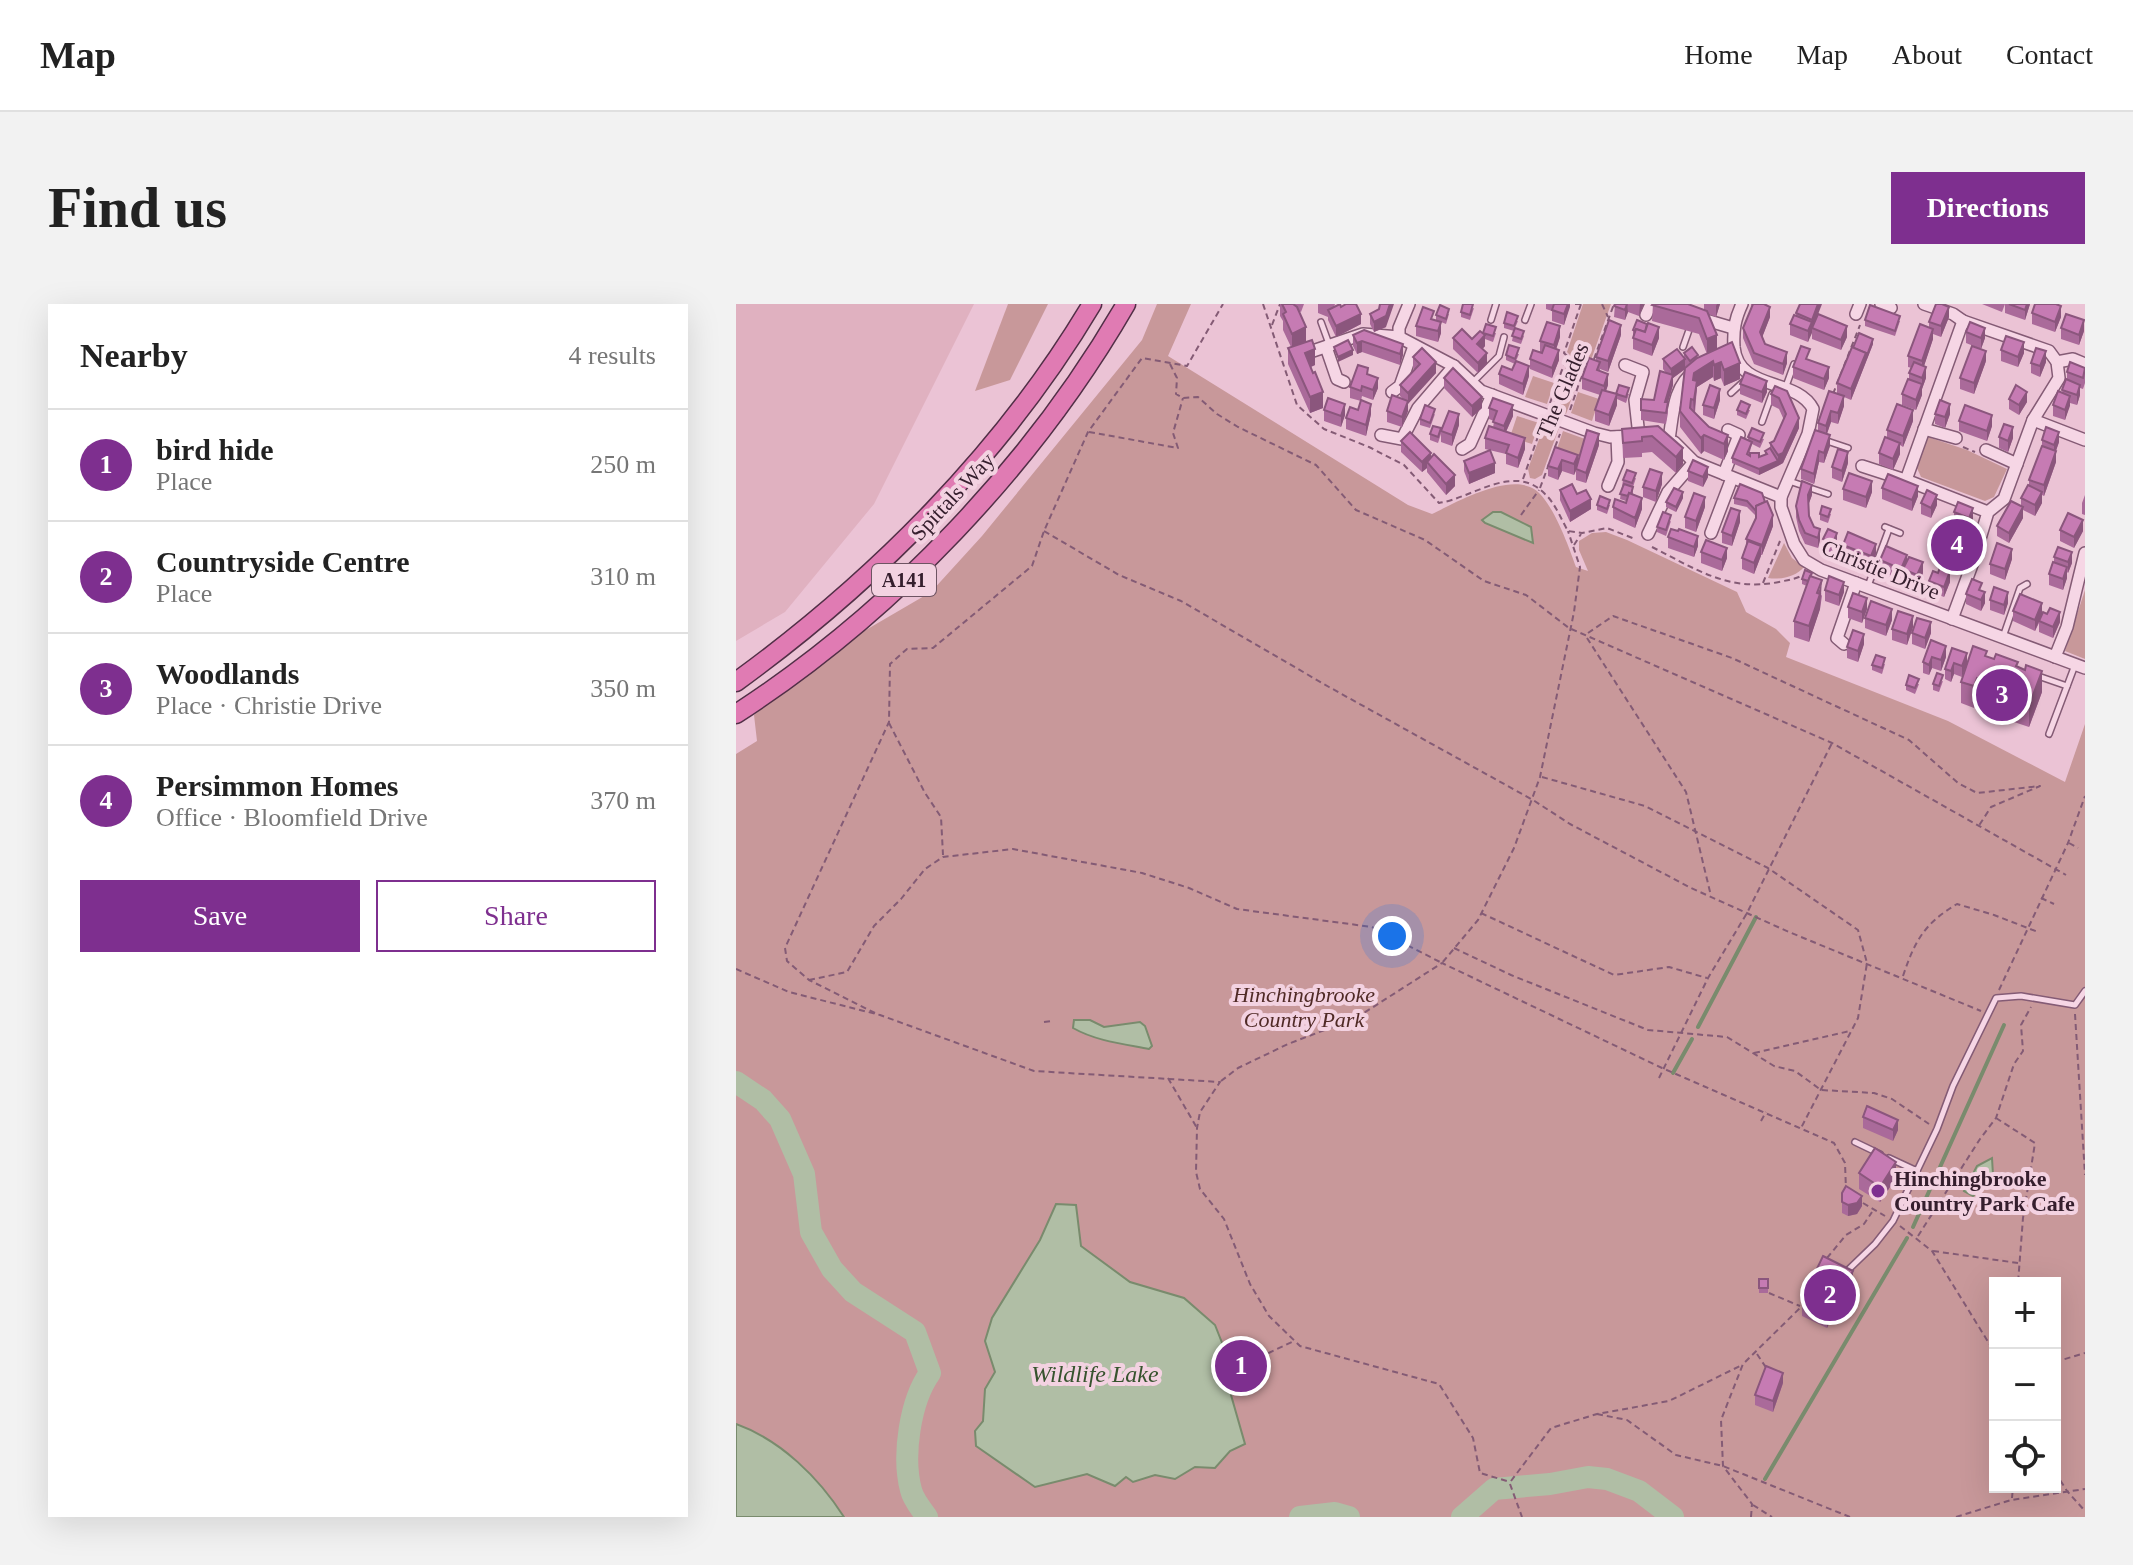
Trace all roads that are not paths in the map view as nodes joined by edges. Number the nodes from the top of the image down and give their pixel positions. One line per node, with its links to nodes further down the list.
1 (1092, 304): 73 (highway, Spittals Way / A141)
2 (1126, 304): 75 (highway, Spittals Way / A141)
3 (1409, 304): 15 (street)
4 (1496, 304): 9 (lane)
5 (1531, 304): 10 (lane)
6 (1742, 304): 13 (street)
7 (1924, 304): 11 (street)
8 (1680, 311): 13 (street)
9 (1491, 320)
10 (1525, 320)
11 (1963, 321): 24 (street); 38 (street)
12 (1321, 322): 17 (lane)
13 (1733, 328): 20 (street)
14 (1689, 330): 19 (lane)
15 (1399, 337): 17 (street); 18 (street)
16 (1504, 337): 31 (lane)
17 (1328, 346): 21 (street); 30 (street)
18 (1414, 346): 27 (street); 33 (street)
19 (1683, 347)
20 (1735, 352): 22 (street); 29 (street)
21 (1296, 357)
22 (1721, 359)
23 (1796, 360): 32 (lane)
24 (2057, 362): 25 (street); 36 (street)
25 (2085, 364)
26 (1625, 365): 42 (street)
27 (1454, 366): 31 (street); 41 (street)
28 (1707, 366): 45 (street)
29 (1750, 376): 32 (street); 34 (lane)
30 (1344, 382)
31 (1472, 383): 35 (street)
32 (1780, 388): 37 (lane); 40 (street)
33 (1392, 392)
34 (1731, 393)
35 (1492, 395): 43 (street); 48 (street)
36 (2033, 420): 46 (street); 51 (street)
37 (1762, 422)
38 (1924, 429): 44 (street); 54 (street)
39 (1728, 430): 53 (street)
40 (1808, 434): 47 (lane); 55 (street)
41 (1381, 435)
42 (1639, 436): 43 (street); 45 (street)
43 (1617, 437): 56 (street)
44 (1956, 438)
45 (1669, 439): 50 (street)
46 (2085, 440)
47 (1848, 448)
48 (1462, 449)
49 (1986, 450): 51 (street)
50 (1694, 462): 53 (street); 62 (street)
51 (2017, 464): 59 (street)
52 (1862, 466): 54 (street)
53 (1728, 476): 58 (street); 60 (street)
54 (1906, 480): 59 (street)
55 (1788, 481): 57 (lane); 58 (street)
56 (1608, 486)
57 (1828, 494)
58 (1781, 497): 66 (street, Christie Drive)
59 (1988, 512): 67 (street)
60 (1711, 533)
61 (1900, 533): 66 (lane)
62 (1648, 534)
63 (2085, 553): 64 (street)
64 (2082, 574): 70 (street)
65 (2027, 584): 68 (lane)
66 (1862, 585): 67 (street, Christie Drive); 69 (street)
67 (1952, 619): 68 (street, Christie Drive)
68 (2002, 637): 70 (street, Christie Drive)
69 (1844, 644)
70 (2055, 657): 71 (street, Christie Drive)
71 (2080, 666): 74 (lane)
72 (2032, 674): 74 (lane)
73 (736, 682)
74 (2067, 686): 76 (lane)
75 (736, 714)
76 (2049, 734)
77 (2085, 991): 79 (lane)
78 (1855, 1142): 79 (lane)
79 (1917, 1171): 80 (lane)
80 (1843, 1275)

